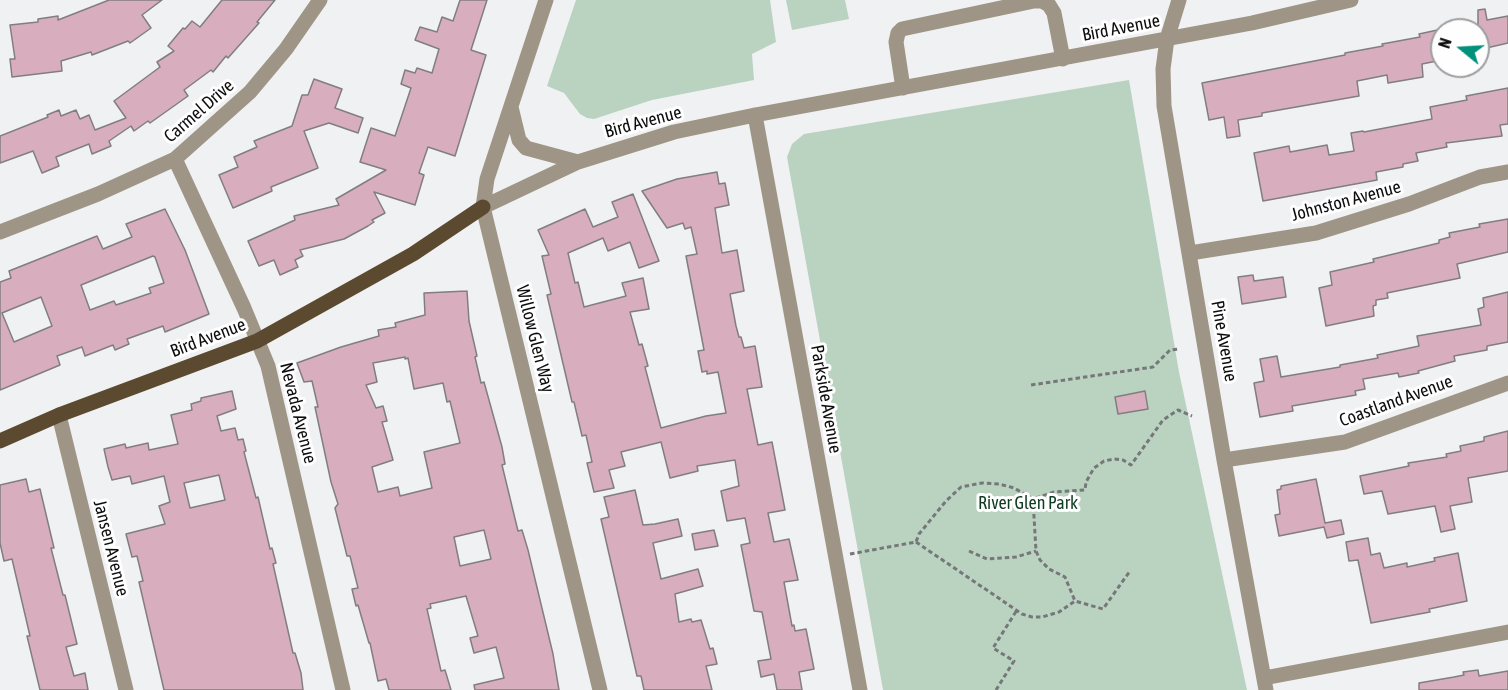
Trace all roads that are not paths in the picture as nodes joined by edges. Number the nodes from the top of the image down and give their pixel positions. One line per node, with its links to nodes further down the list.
1 (320, 0): 10 (street, Carmel Drive)
2 (546, 0): 8 (street, Willow Glen Way)
3 (1179, 0): 5 (street, Pine Avenue)
4 (1351, 0): 5 (street, Bird Avenue)
5 (1167, 39): 6 (street, Bird Avenue); 15 (street, Pine Avenue)
6 (1063, 59): 7 (street, Bird Avenue); 7 (street)
7 (903, 88): 9 (street, Bird Avenue)
8 (511, 107): 11 (street); 13 (street, Willow Glen Way)
9 (755, 115): 11 (street, Bird Avenue); 26 (street, Parkside Avenue)
10 (174, 159): 14 (street, Carmel Drive); 16 (street, Nevada Avenue)
11 (578, 162): 13 (street, Bird Avenue)
12 (1508, 172): 15 (street, Johnston Avenue)
13 (483, 207): 16 (main road, Bird Avenue); 25 (street, Willow Glen Way)
14 (0, 232)
15 (1190, 253): 20 (street, Pine Avenue)
16 (257, 341): 18 (main road, Bird Avenue); 24 (street, Nevada Avenue)
17 (1508, 383): 20 (street, Coastland Avenue)
18 (59, 415): 19 (main road, Bird Avenue); 23 (street, Jansen Avenue)
19 (0, 441)
20 (1224, 460): 22 (street, Pine Avenue)
21 (1508, 632): 22 (street)
22 (1265, 684)
23 (126, 690)
24 (343, 690)
25 (600, 690)
26 (860, 690)

